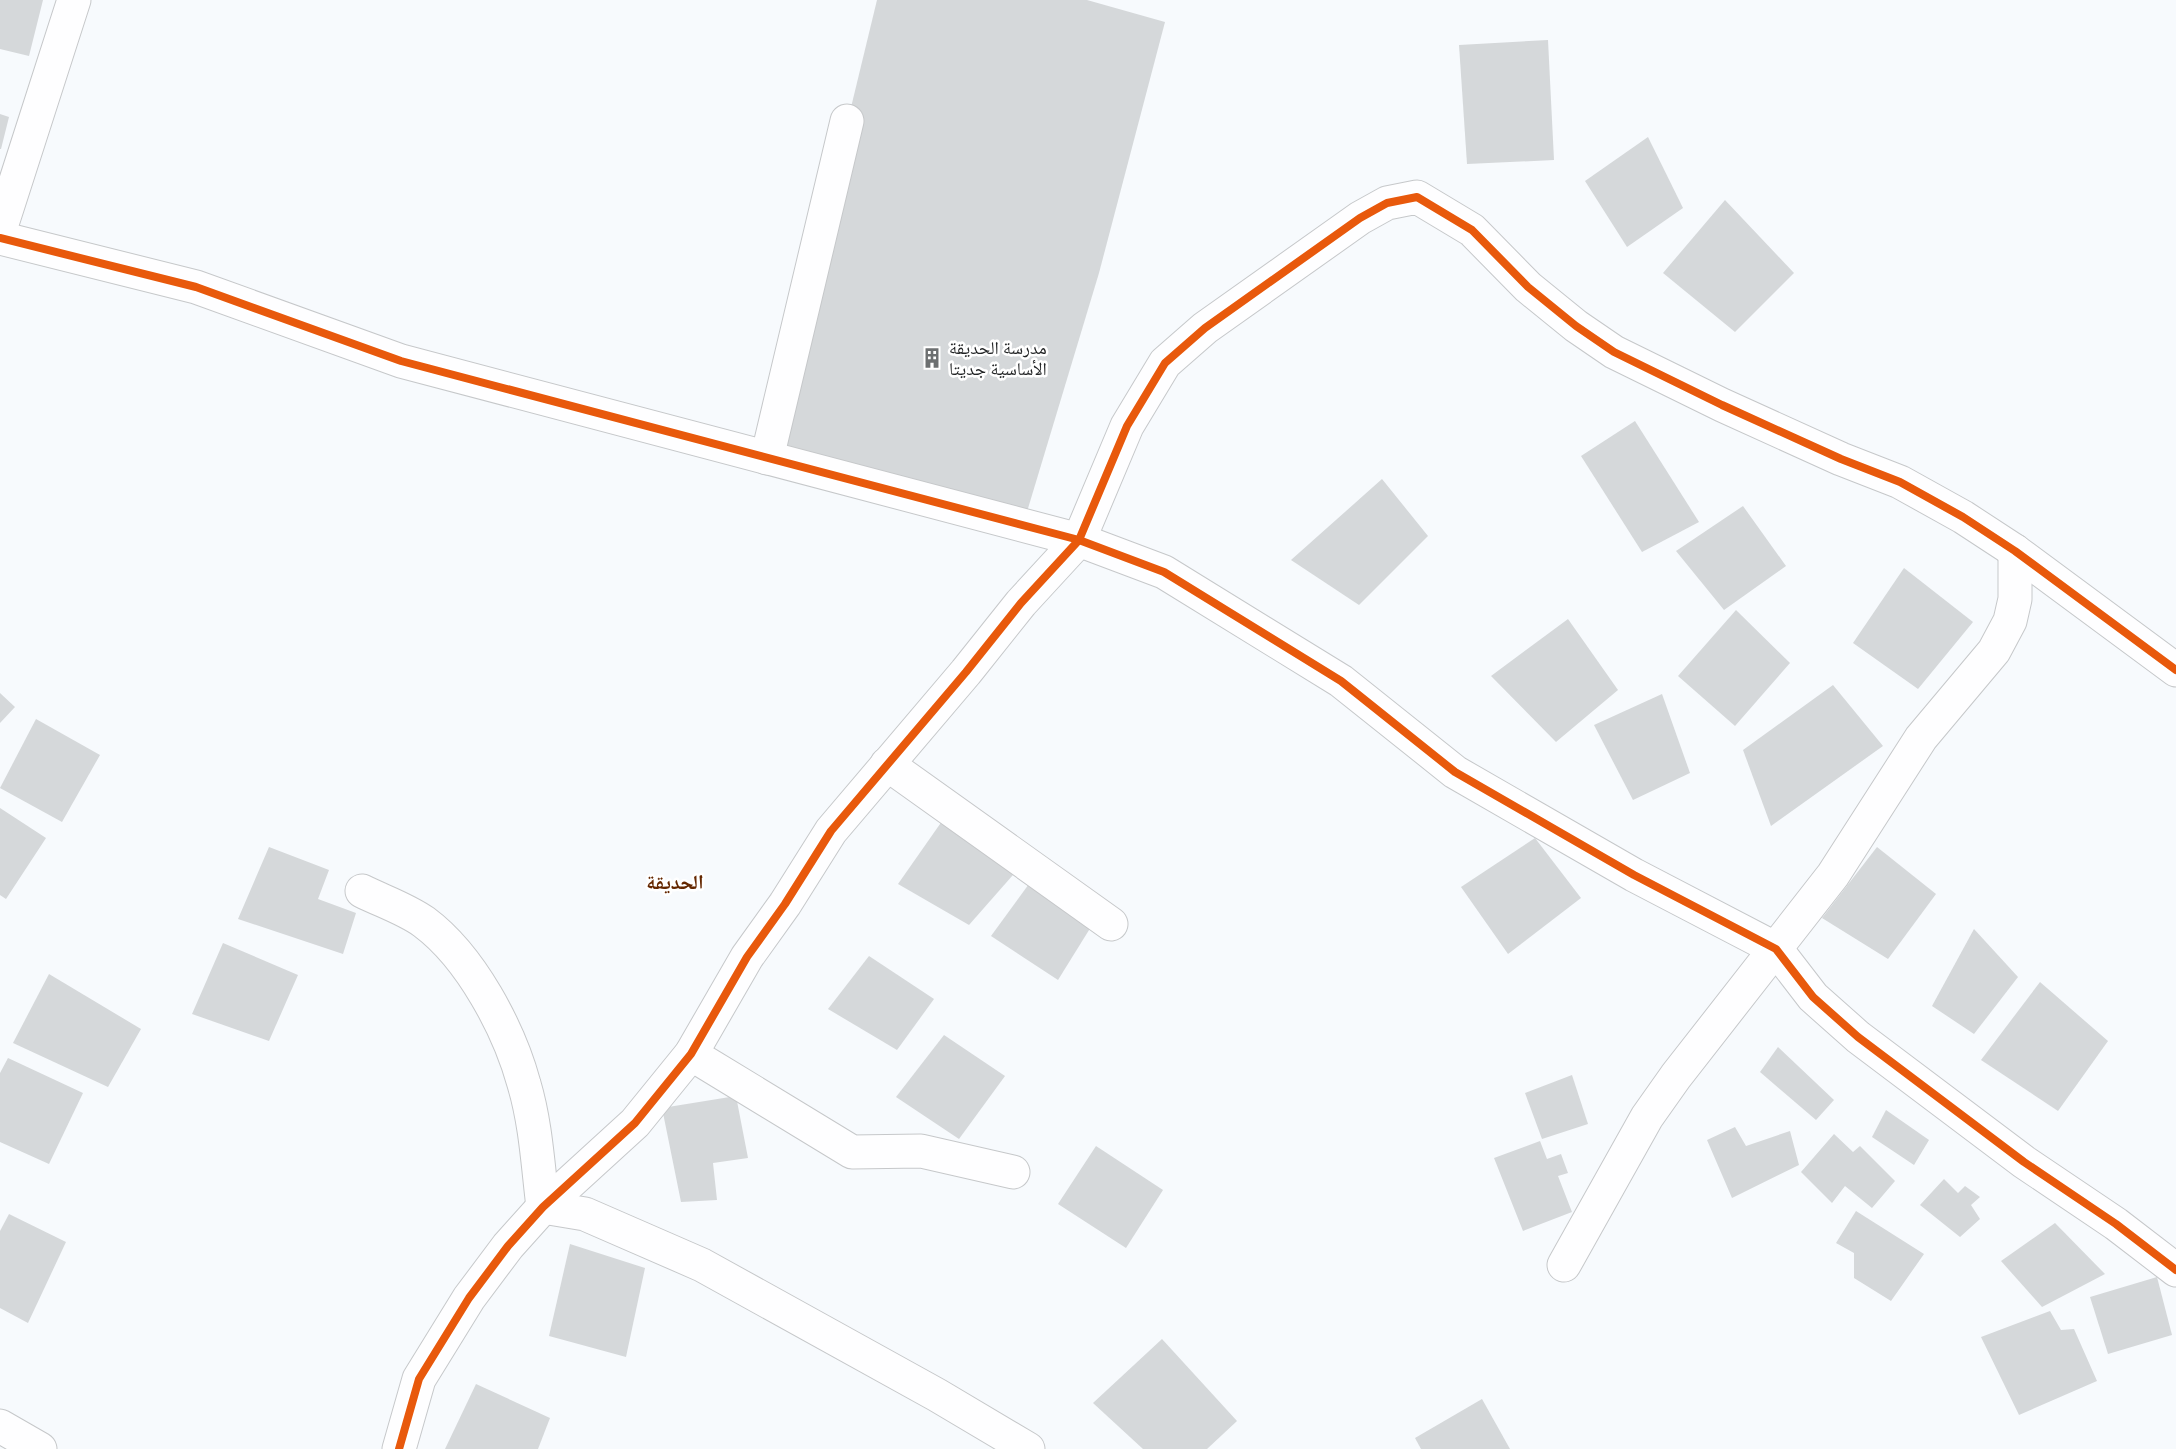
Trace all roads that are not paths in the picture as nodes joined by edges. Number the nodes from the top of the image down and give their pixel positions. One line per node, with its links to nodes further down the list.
1 (74, 0): 3 (street)
2 (847, 121): 5 (street)
3 (0, 230)
4 (0, 238): 5 (street)
5 (767, 458): 6 (street)
6 (1079, 540): 7 (street); 9 (street); 12 (street)
7 (2015, 551): 8 (street); 12 (street)
8 (2176, 670)
9 (887, 764): 11 (street); 13 (street)
10 (362, 891): 15 (street)
11 (1111, 924)
12 (1776, 949): 16 (street); 17 (street)
13 (692, 1054): 14 (street); 15 (street)
14 (1013, 1172)
15 (543, 1207): 20 (street); 21 (street)
16 (1564, 1265)
17 (2176, 1270)
18 (0, 1426): 19 (street)
19 (40, 1449)
20 (399, 1449)
21 (1028, 1449)

